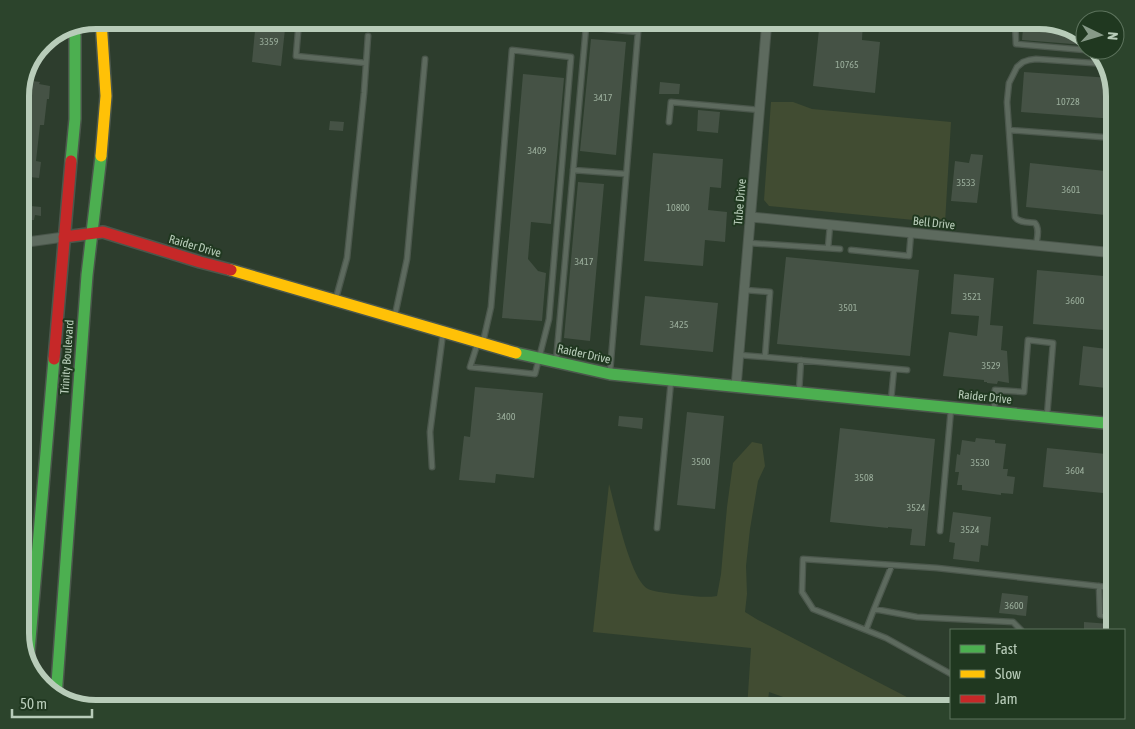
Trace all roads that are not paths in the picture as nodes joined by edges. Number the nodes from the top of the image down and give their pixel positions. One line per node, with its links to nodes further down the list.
1 (102, 29): 21 (main road, Trinity Boulevard)
2 (299, 29): 11 (lane)
3 (586, 29): 17 (lane)
4 (607, 29): 18 (lane)
5 (766, 29): 13 (street, Tube Drive)
6 (1015, 29): 9 (lane)
7 (74, 32): 23 (main road, Trinity Boulevard)
8 (368, 36): 11 (lane)
9 (1075, 49)
10 (425, 59): 33 (lane)
11 (366, 63): 32 (lane)
12 (1097, 63): 15 (lane)
13 (760, 110): 14 (lane); 19 (street, Tube Drive)
14 (670, 122)
15 (1009, 130): 16 (lane); 26 (lane)
16 (1106, 137)
17 (573, 170): 18 (lane); 40 (lane)
18 (626, 174): 43 (lane)
19 (751, 217): 20 (street, Bell Drive); 25 (street, Tube Drive)
20 (830, 225): 22 (street, Bell Drive); 27 (lane)
21 (92, 233): 23 (main road, Raider Drive); 32 (main road, Raider Drive); 64 (main road, Trinity Boulevard)
22 (911, 233): 26 (street, Bell Drive); 29 (lane)
23 (64, 237): 24 (street); 62 (main road, Trinity Boulevard)
24 (29, 242)
25 (749, 243): 27 (lane); 31 (street, Tube Drive)
26 (1036, 246): 30 (street, Bell Drive)
27 (828, 248): 28 (lane)
28 (840, 249)
29 (851, 250)
30 (1106, 253)
31 (745, 290): 36 (street, Tube Drive); 37 (lane)
32 (336, 300): 33 (main road, Raider Drive)
33 (395, 317): 34 (main road, Raider Drive)
34 (443, 331): 35 (main road, Raider Drive); 52 (lane)
35 (480, 342): 38 (main road, Raider Drive); 38 (lane); 38 (lane)
36 (739, 355): 37 (lane); 45 (street, Tube Drive)
37 (765, 357): 39 (lane)
38 (540, 359): 40 (main road, Raider Drive)
39 (801, 360): 41 (lane); 46 (lane)
40 (556, 362): 43 (main road, Raider Drive)
41 (894, 369): 42 (lane); 47 (lane)
42 (907, 370)
43 (610, 374): 44 (main road, Raider Drive)
44 (671, 380): 45 (main road, Raider Drive); 53 (lane)
45 (736, 387): 46 (main road, Raider Drive)
46 (798, 393): 47 (main road, Raider Drive)
47 (891, 402): 48 (main road, Raider Drive)
48 (951, 408): 49 (main road, Raider Drive); 54 (lane)
49 (994, 412): 50 (main road, Raider Drive); 50 (lane)
50 (1047, 417): 51 (main road, Raider Drive)
51 (1106, 423)
52 (432, 467)
53 (657, 528)
54 (940, 530)
55 (892, 565): 56 (lane); 58 (lane); 61 (lane)
56 (1099, 586): 57 (lane); 59 (lane)
57 (1106, 587)
58 (874, 609): 60 (lane); 61 (lane)
59 (1106, 615)
60 (1020, 629)
61 (866, 630): 63 (lane)
62 (30, 643)
63 (950, 673)
64 (57, 687)

